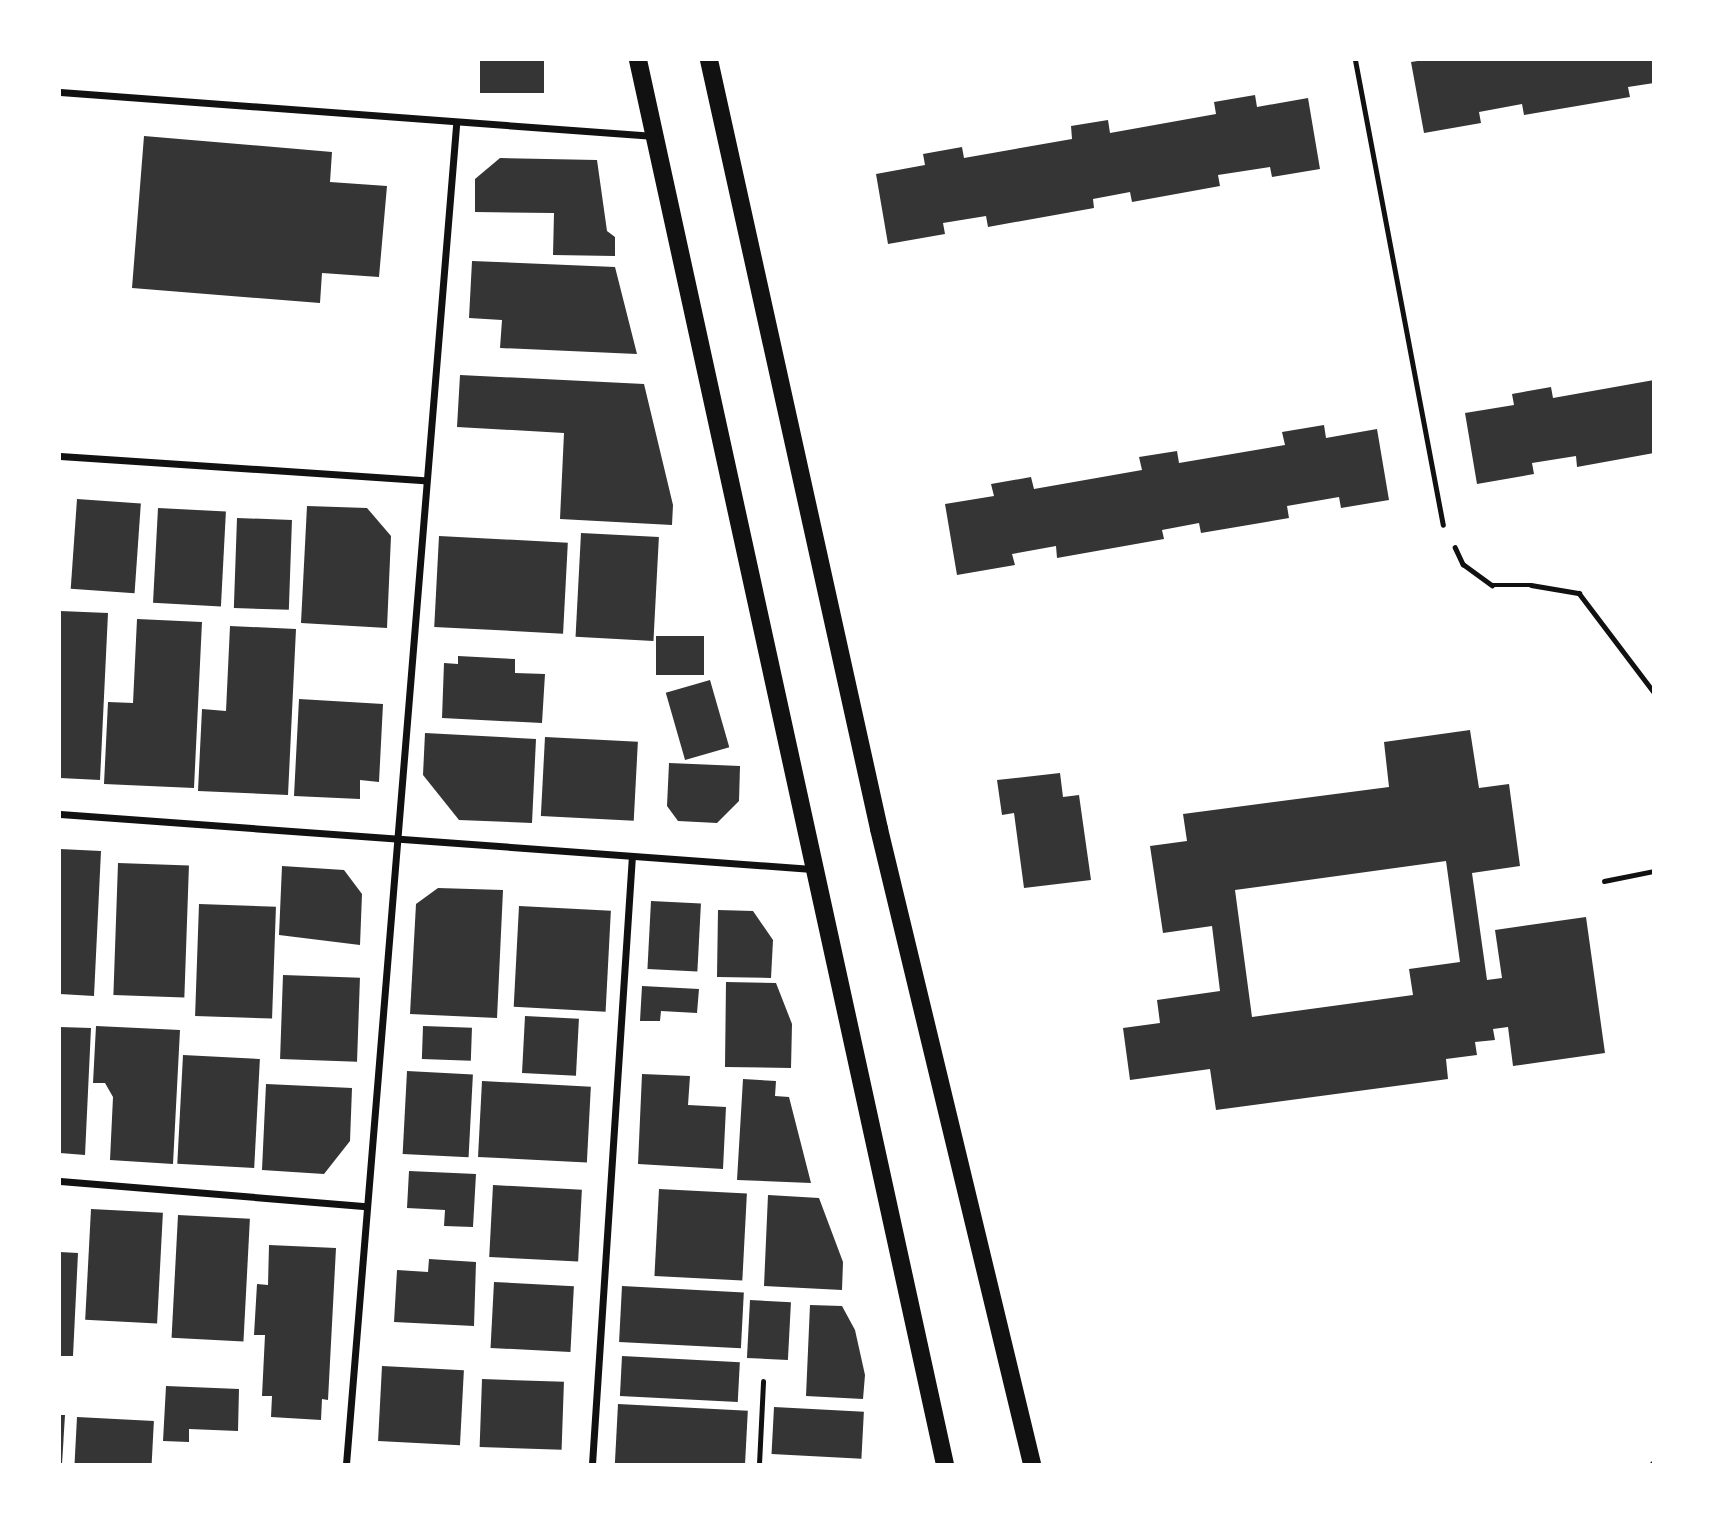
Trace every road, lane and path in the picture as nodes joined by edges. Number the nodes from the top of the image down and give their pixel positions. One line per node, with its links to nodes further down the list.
1 (638, 60): 6 (main road)
2 (709, 60): 24 (main road)
3 (1355, 60): 9 (lane)
4 (60, 92): 5 (street)
5 (456, 125): 6 (street); 8 (street)
6 (655, 136): 14 (main road)
7 (60, 456): 8 (street)
8 (424, 480): 12 (street)
9 (1443, 525): 10 (path)
10 (1654, 692)
11 (60, 814): 12 (street)
12 (395, 838): 13 (street); 18 (street)
13 (632, 856): 14 (street); 21 (street)
14 (813, 869): 23 (main road)
15 (1654, 871): 16 (path)
16 (1604, 881)
17 (60, 1181): 18 (street)
18 (366, 1206): 20 (street)
19 (763, 1381): 22 (lane)
20 (346, 1465)
21 (592, 1465)
22 (759, 1465)
23 (945, 1465)
24 (1032, 1465)

